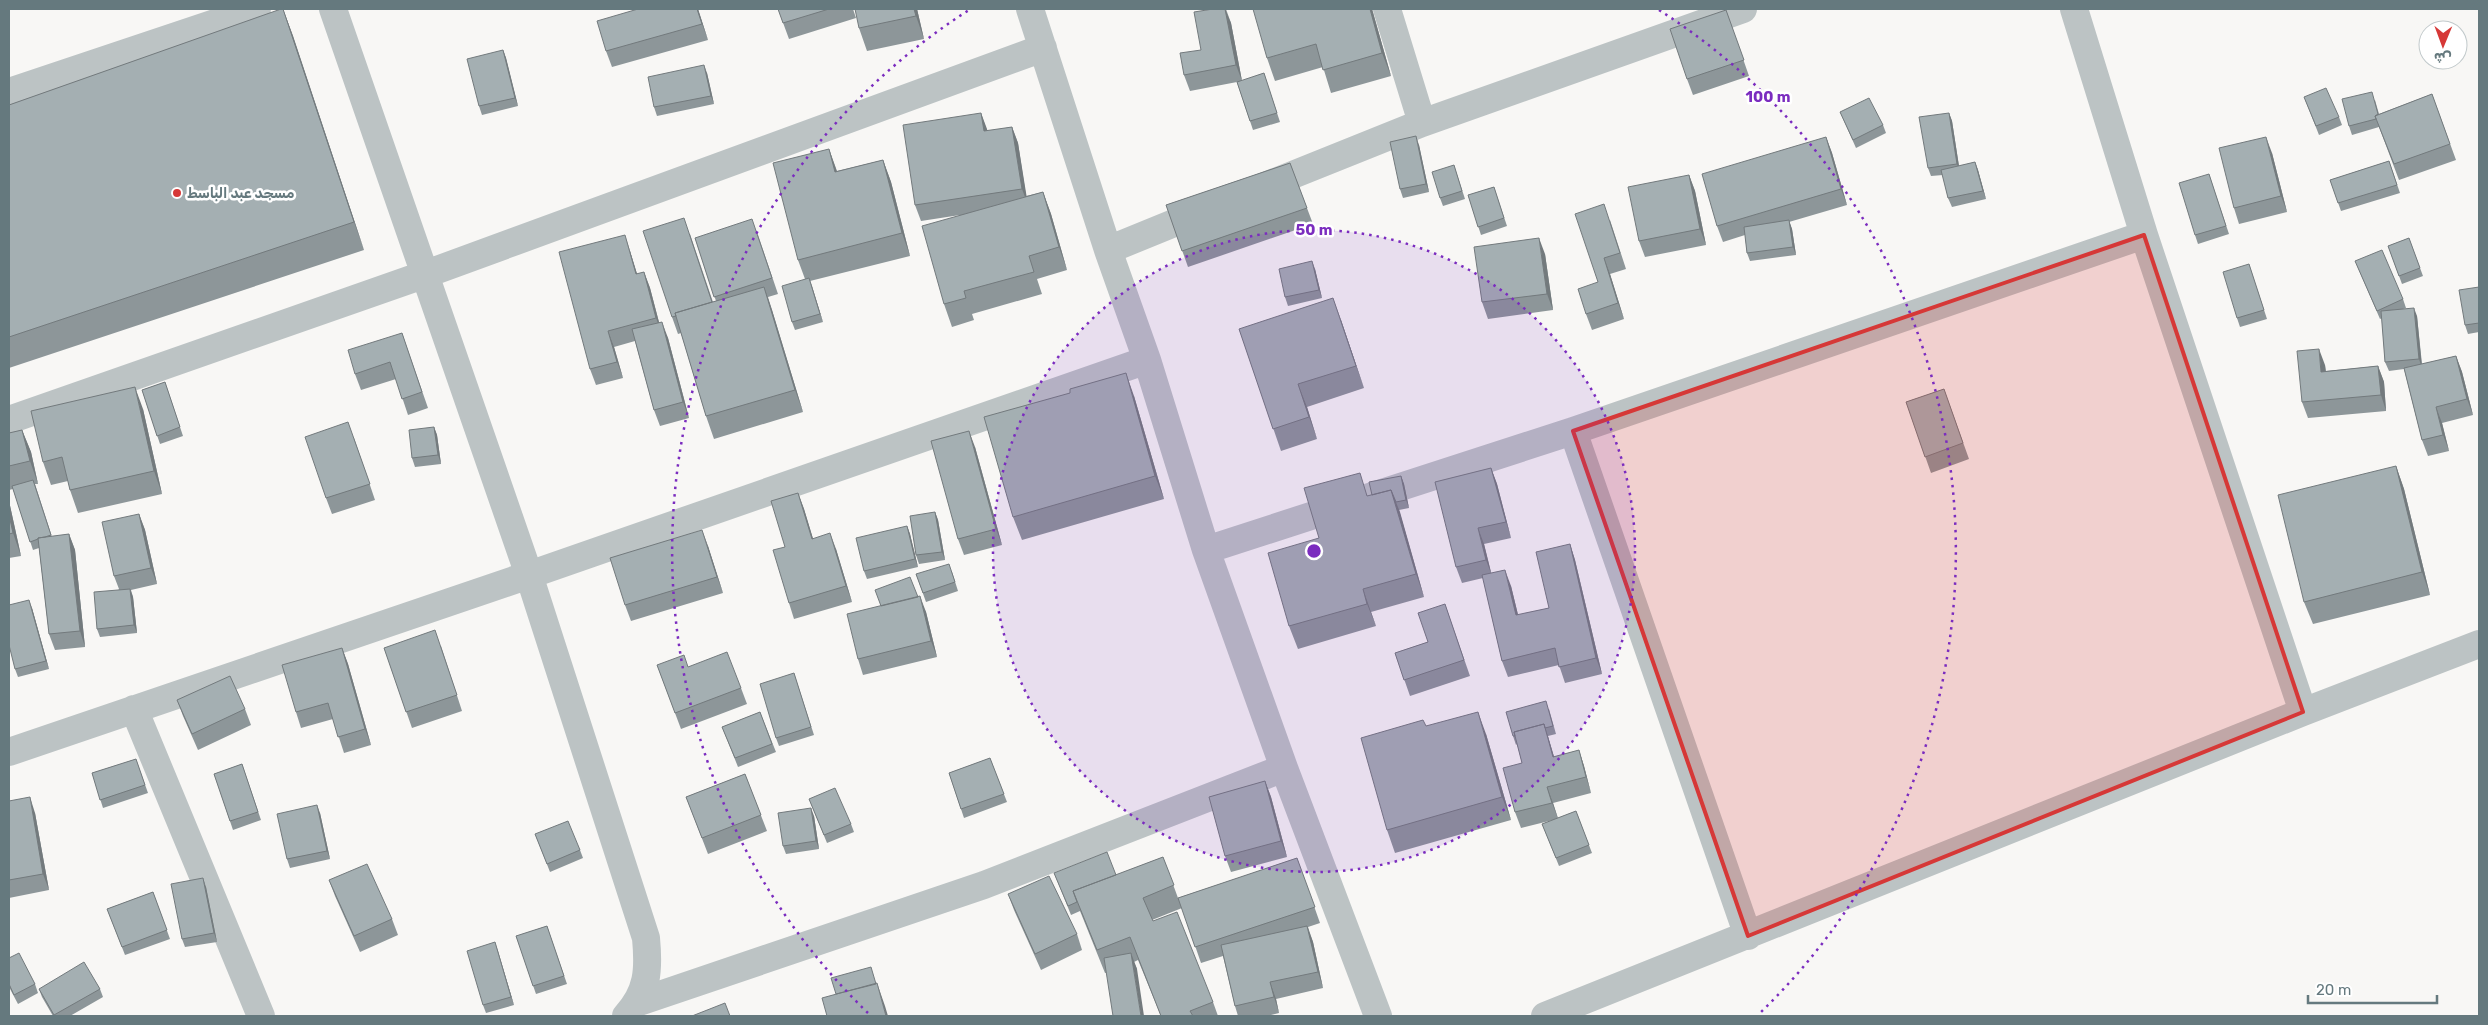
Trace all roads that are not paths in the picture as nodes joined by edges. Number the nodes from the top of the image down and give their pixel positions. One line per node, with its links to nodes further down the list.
1 (257, 9): 8 (street)
2 (333, 9): 12 (street)
3 (1030, 9): 7 (street)
4 (1387, 9): 9 (street)
5 (1743, 9): 9 (street)
6 (2074, 9): 10 (street)
7 (1043, 48): 11 (street); 12 (street)
8 (9, 92)
9 (1422, 123): 11 (street)
10 (2144, 235): 15 (street); 20 (street)
11 (1108, 250): 13 (street)
12 (426, 274): 14 (street); 17 (street)
13 (1147, 360): 16 (street); 17 (street)
14 (9, 420)
15 (1573, 431): 16 (street); 23 (street)
16 (1206, 550): 22 (street)
17 (529, 575): 19 (street); 24 (street)
18 (2479, 644): 20 (street)
19 (134, 709): 21 (street); 25 (street)
20 (2303, 712): 23 (street)
21 (9, 752)
22 (1284, 768): 24 (street); 26 (street)
23 (1748, 936): 27 (street)
24 (633, 1009)
25 (261, 1016)
26 (1378, 1016)
27 (1545, 1016)

